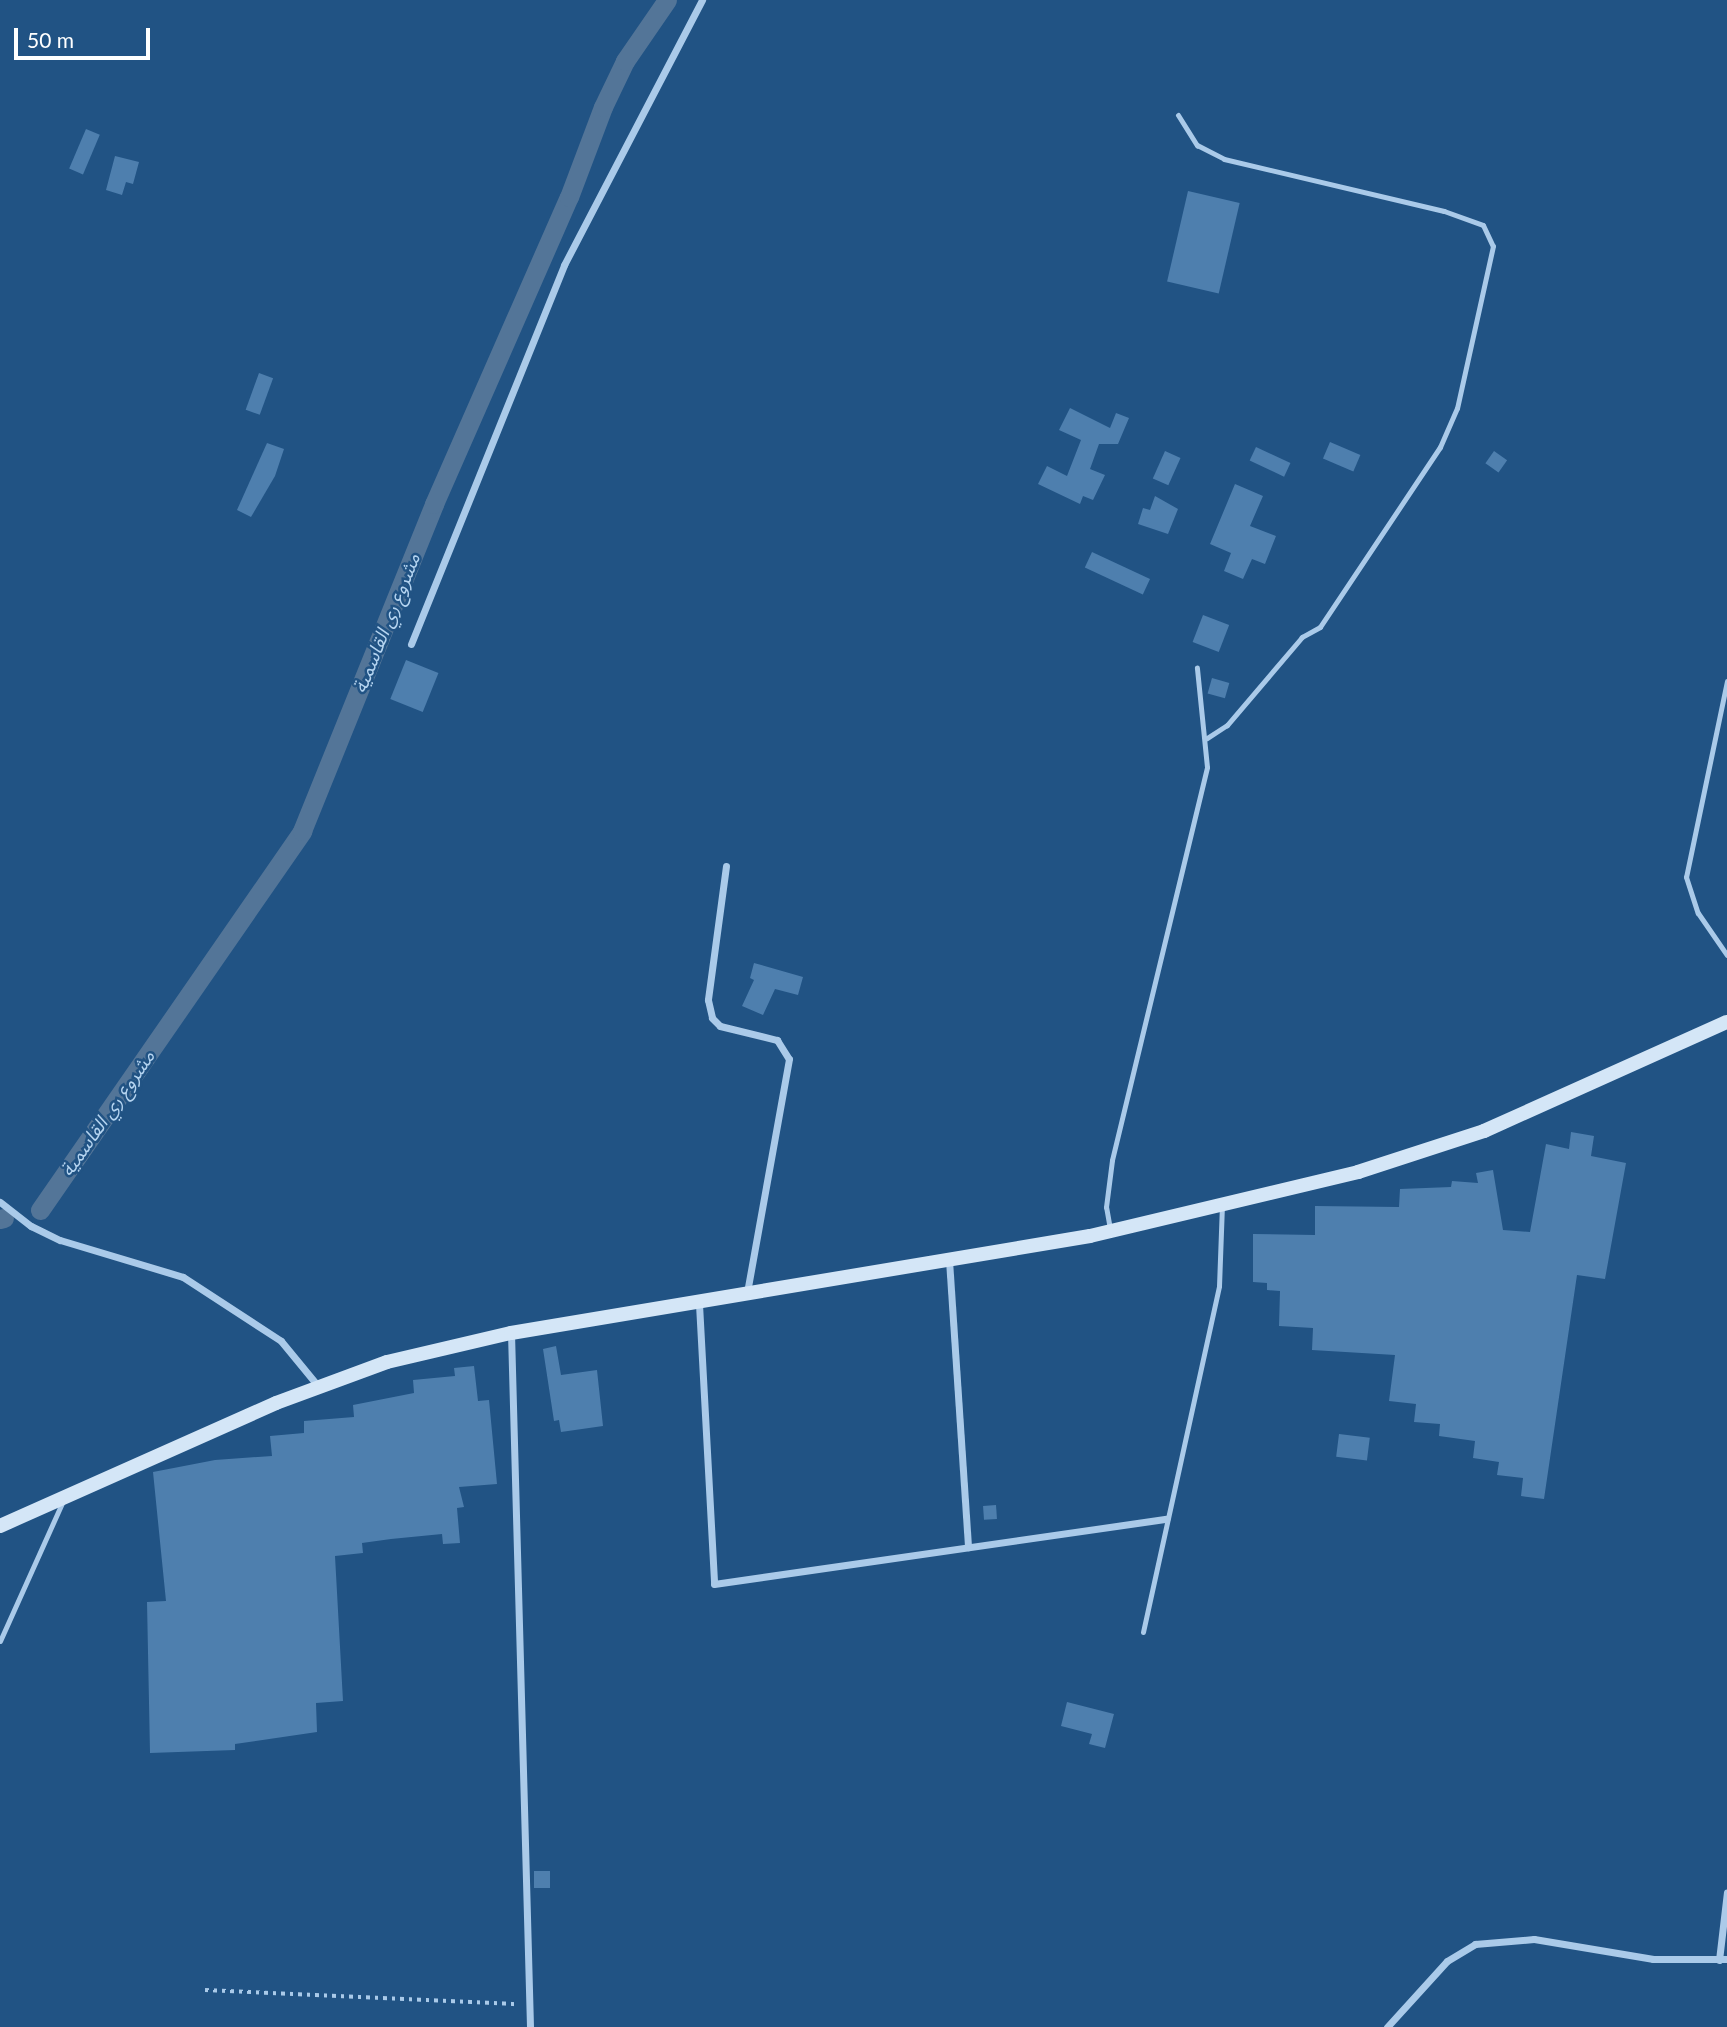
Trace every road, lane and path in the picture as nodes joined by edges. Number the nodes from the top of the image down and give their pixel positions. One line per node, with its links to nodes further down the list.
1 (702, 0): 3 (street)
2 (1178, 115): 6 (lane)
3 (411, 644)
4 (1197, 668): 6 (lane)
5 (1727, 681): 8 (lane)
6 (1208, 738): 12 (lane)
7 (726, 866): 14 (street)
8 (1727, 955)
9 (1727, 1022): 11 (main road)
10 (0, 1202): 17 (street)
11 (1223, 1205): 12 (main road); 19 (lane)
12 (1110, 1231): 13 (main road)
13 (949, 1261): 14 (main road); 21 (street)
14 (747, 1292): 15 (main road)
15 (699, 1304): 16 (main road); 21 (street)
16 (510, 1333): 17 (main road); 27 (street)
17 (318, 1386): 18 (main road)
18 (65, 1498): 20 (main road); 23 (lane)
19 (1166, 1519): 21 (street); 22 (lane)
20 (0, 1527)
21 (968, 1547)
22 (1143, 1632)
23 (0, 1641)
24 (1727, 1892): 25 (street)
25 (1723, 1959): 29 (street)
26 (205, 1990): 27 (path)
27 (529, 2004): 28 (street)
28 (530, 2027)
29 (1387, 2027)

